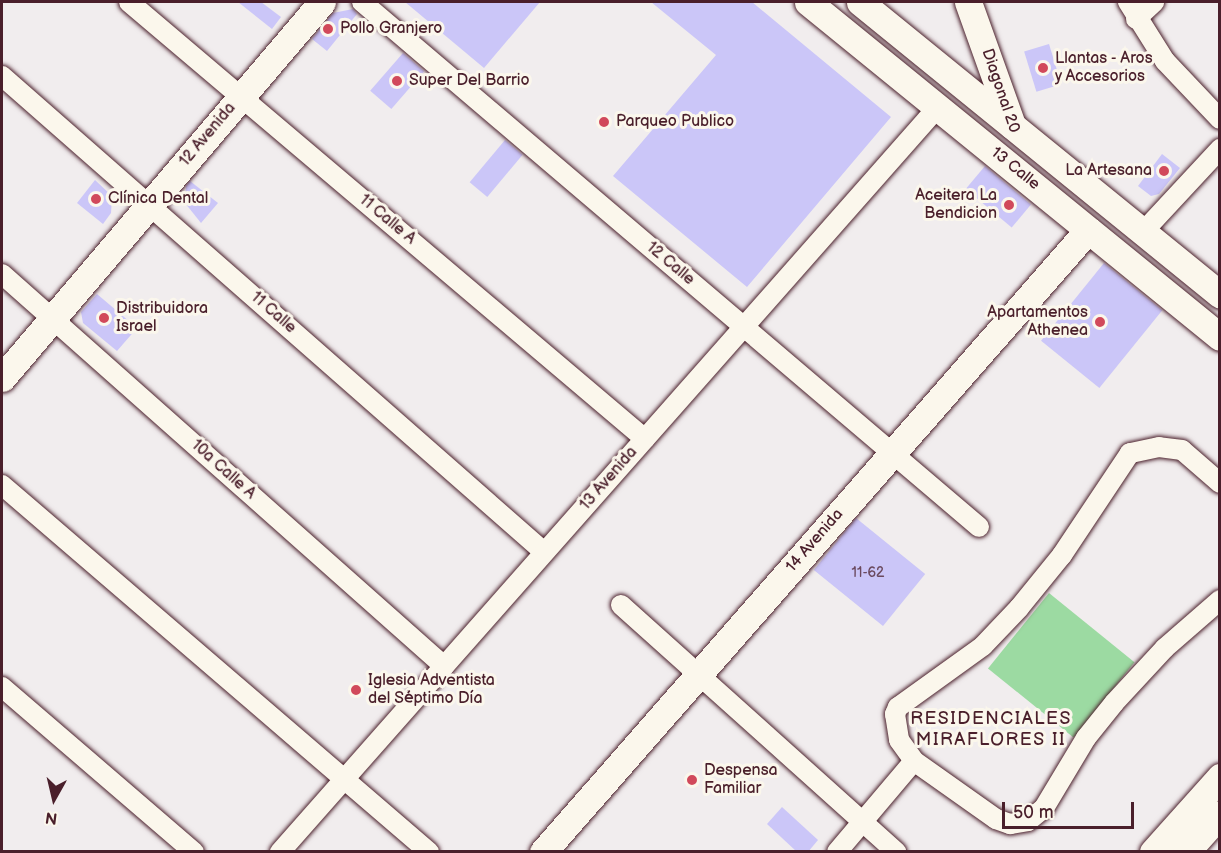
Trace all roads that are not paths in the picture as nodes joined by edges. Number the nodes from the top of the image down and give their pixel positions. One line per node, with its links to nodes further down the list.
1 (129, 2): 11 (street, 11 Calle A)
2 (322, 2): 11 (street, 12 Avenida)
3 (362, 2): 23 (street, 12 Calle)
4 (808, 2): 12 (street, 13 Calle)
5 (860, 2): 14 (street, 13 Calle)
6 (968, 2): 14 (street, Diagonal 20)
7 (981, 2): 14 (street, Diagonal 20)
8 (1154, 2): 9 (street)
9 (1132, 10): 13 (street)
10 (2, 76): 17 (street, 11 Calle)
11 (241, 96): 17 (street, 12 Avenida); 26 (street, 11 Calle A)
12 (938, 107): 16 (street, 13 Calle); 23 (street, 13 Avenida)
13 (1220, 119)
14 (1021, 132): 16 (street, Diagonal 20); 19 (street, 13 Calle)
15 (1220, 149): 19 (street)
16 (1030, 181): 18 (street, 13 Calle)
17 (149, 204): 22 (street, 12 Avenida); 31 (street, 11 Calle)
18 (1088, 230): 24 (street, 13 Calle); 27 (street, 14 Avenida)
19 (1142, 233): 21 (street, 13 Calle)
20 (2, 274): 22 (street, 10a Calle A)
21 (1220, 295)
22 (52, 318): 25 (street, 12 Avenida); 34 (street, 10a Calle A)
23 (744, 327): 26 (street, 13 Avenida); 27 (street, 12 Calle)
24 (1220, 337)
25 (2, 378)
26 (645, 439): 31 (street, 13 Avenida)
27 (892, 453): 30 (street, 12 Calle); 35 (street, 14 Avenida)
28 (1220, 483): 37 (street)
29 (2, 485): 39 (street)
30 (979, 527)
31 (544, 552): 34 (street, 13 Avenida)
32 (1220, 600): 37 (street)
33 (621, 604): 35 (street)
34 (444, 666): 39 (street, 13 Avenida)
35 (700, 672): 41 (street); 45 (street, 14 Avenida)
36 (2, 687): 42 (street)
37 (914, 761): 41 (street)
38 (1220, 777): 48 (street)
39 (344, 779): 43 (street, 13 Avenida); 44 (street)
40 (1220, 814): 49 (street)
41 (862, 823): 46 (street); 47 (street)
42 (194, 852)
43 (280, 852)
44 (429, 852)
45 (543, 852)
46 (837, 852)
47 (896, 852)
48 (1153, 852)
49 (1186, 852)

